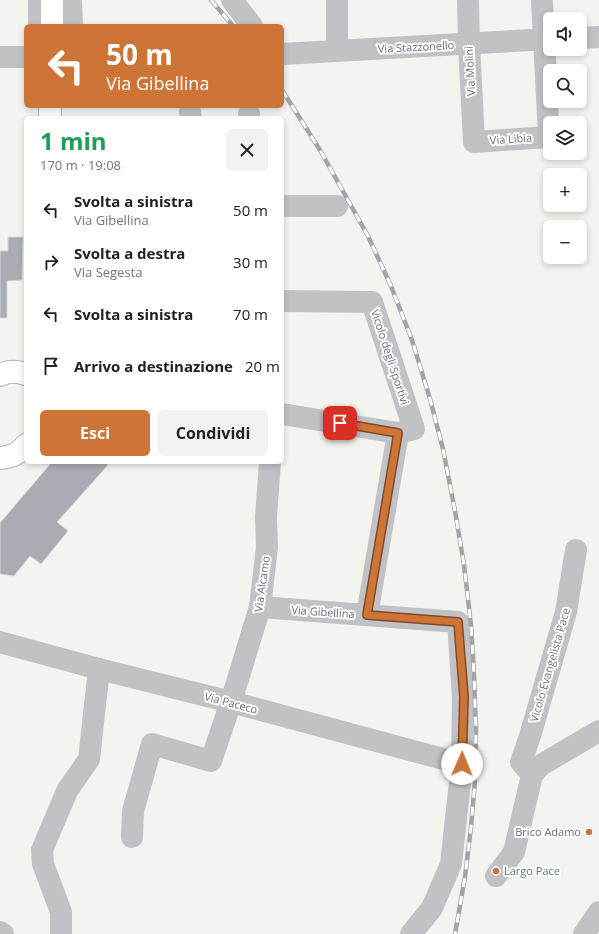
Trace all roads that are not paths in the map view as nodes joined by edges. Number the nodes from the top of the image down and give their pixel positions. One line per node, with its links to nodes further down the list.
1 (71, 0): 7 (street)
2 (232, 0): 8 (street)
3 (337, 0): 13 (street)
4 (468, 0): 12 (street, Via Molini)
5 (542, 0): 6 (street)
6 (544, 12)
7 (72, 24)
8 (250, 24)
9 (599, 37): 10 (street)
10 (587, 38)
11 (543, 40): 12 (street, Via Stazzonello)
12 (469, 44): 13 (street, Via Stazzonello); 18 (street, Via Molini)
13 (336, 51): 14 (street, Via Stazzonello)
14 (284, 54)
15 (24, 56): 17 (street)
16 (547, 56): 18 (street, Via Libia)
17 (0, 57)
18 (474, 142)
19 (284, 206): 20 (street)
20 (336, 206)
21 (284, 300): 23 (street, Vicolo degli Sportivi)
22 (284, 414): 23 (street)
23 (406, 431): 30 (street)
24 (23, 448): 25 (main road); 27 (main road)
25 (0, 458)
26 (270, 464): 29 (street, Via Alcamo)
27 (0, 472)
28 (576, 550): 36 (street, Vicolo Evangelista Pace)
29 (260, 607): 30 (street, Via Gibellina); 33 (street, Via Alcamo)
30 (367, 615): 35 (street, Via Gibellina)
31 (0, 642): 32 (street, Via Paceco)
32 (100, 670): 33 (street, Via Paceco); 42 (street)
33 (231, 702): 35 (street, Via Paceco); 37 (street, Via Alcamo)
34 (599, 730): 36 (street)
35 (462, 764): 43 (street)
36 (532, 775): 38 (street)
37 (132, 837)
38 (496, 876)
39 (599, 912): 44 (street)
40 (0, 932): 41 (street)
41 (3, 934)
42 (61, 934)
43 (411, 934)
44 (584, 934)

